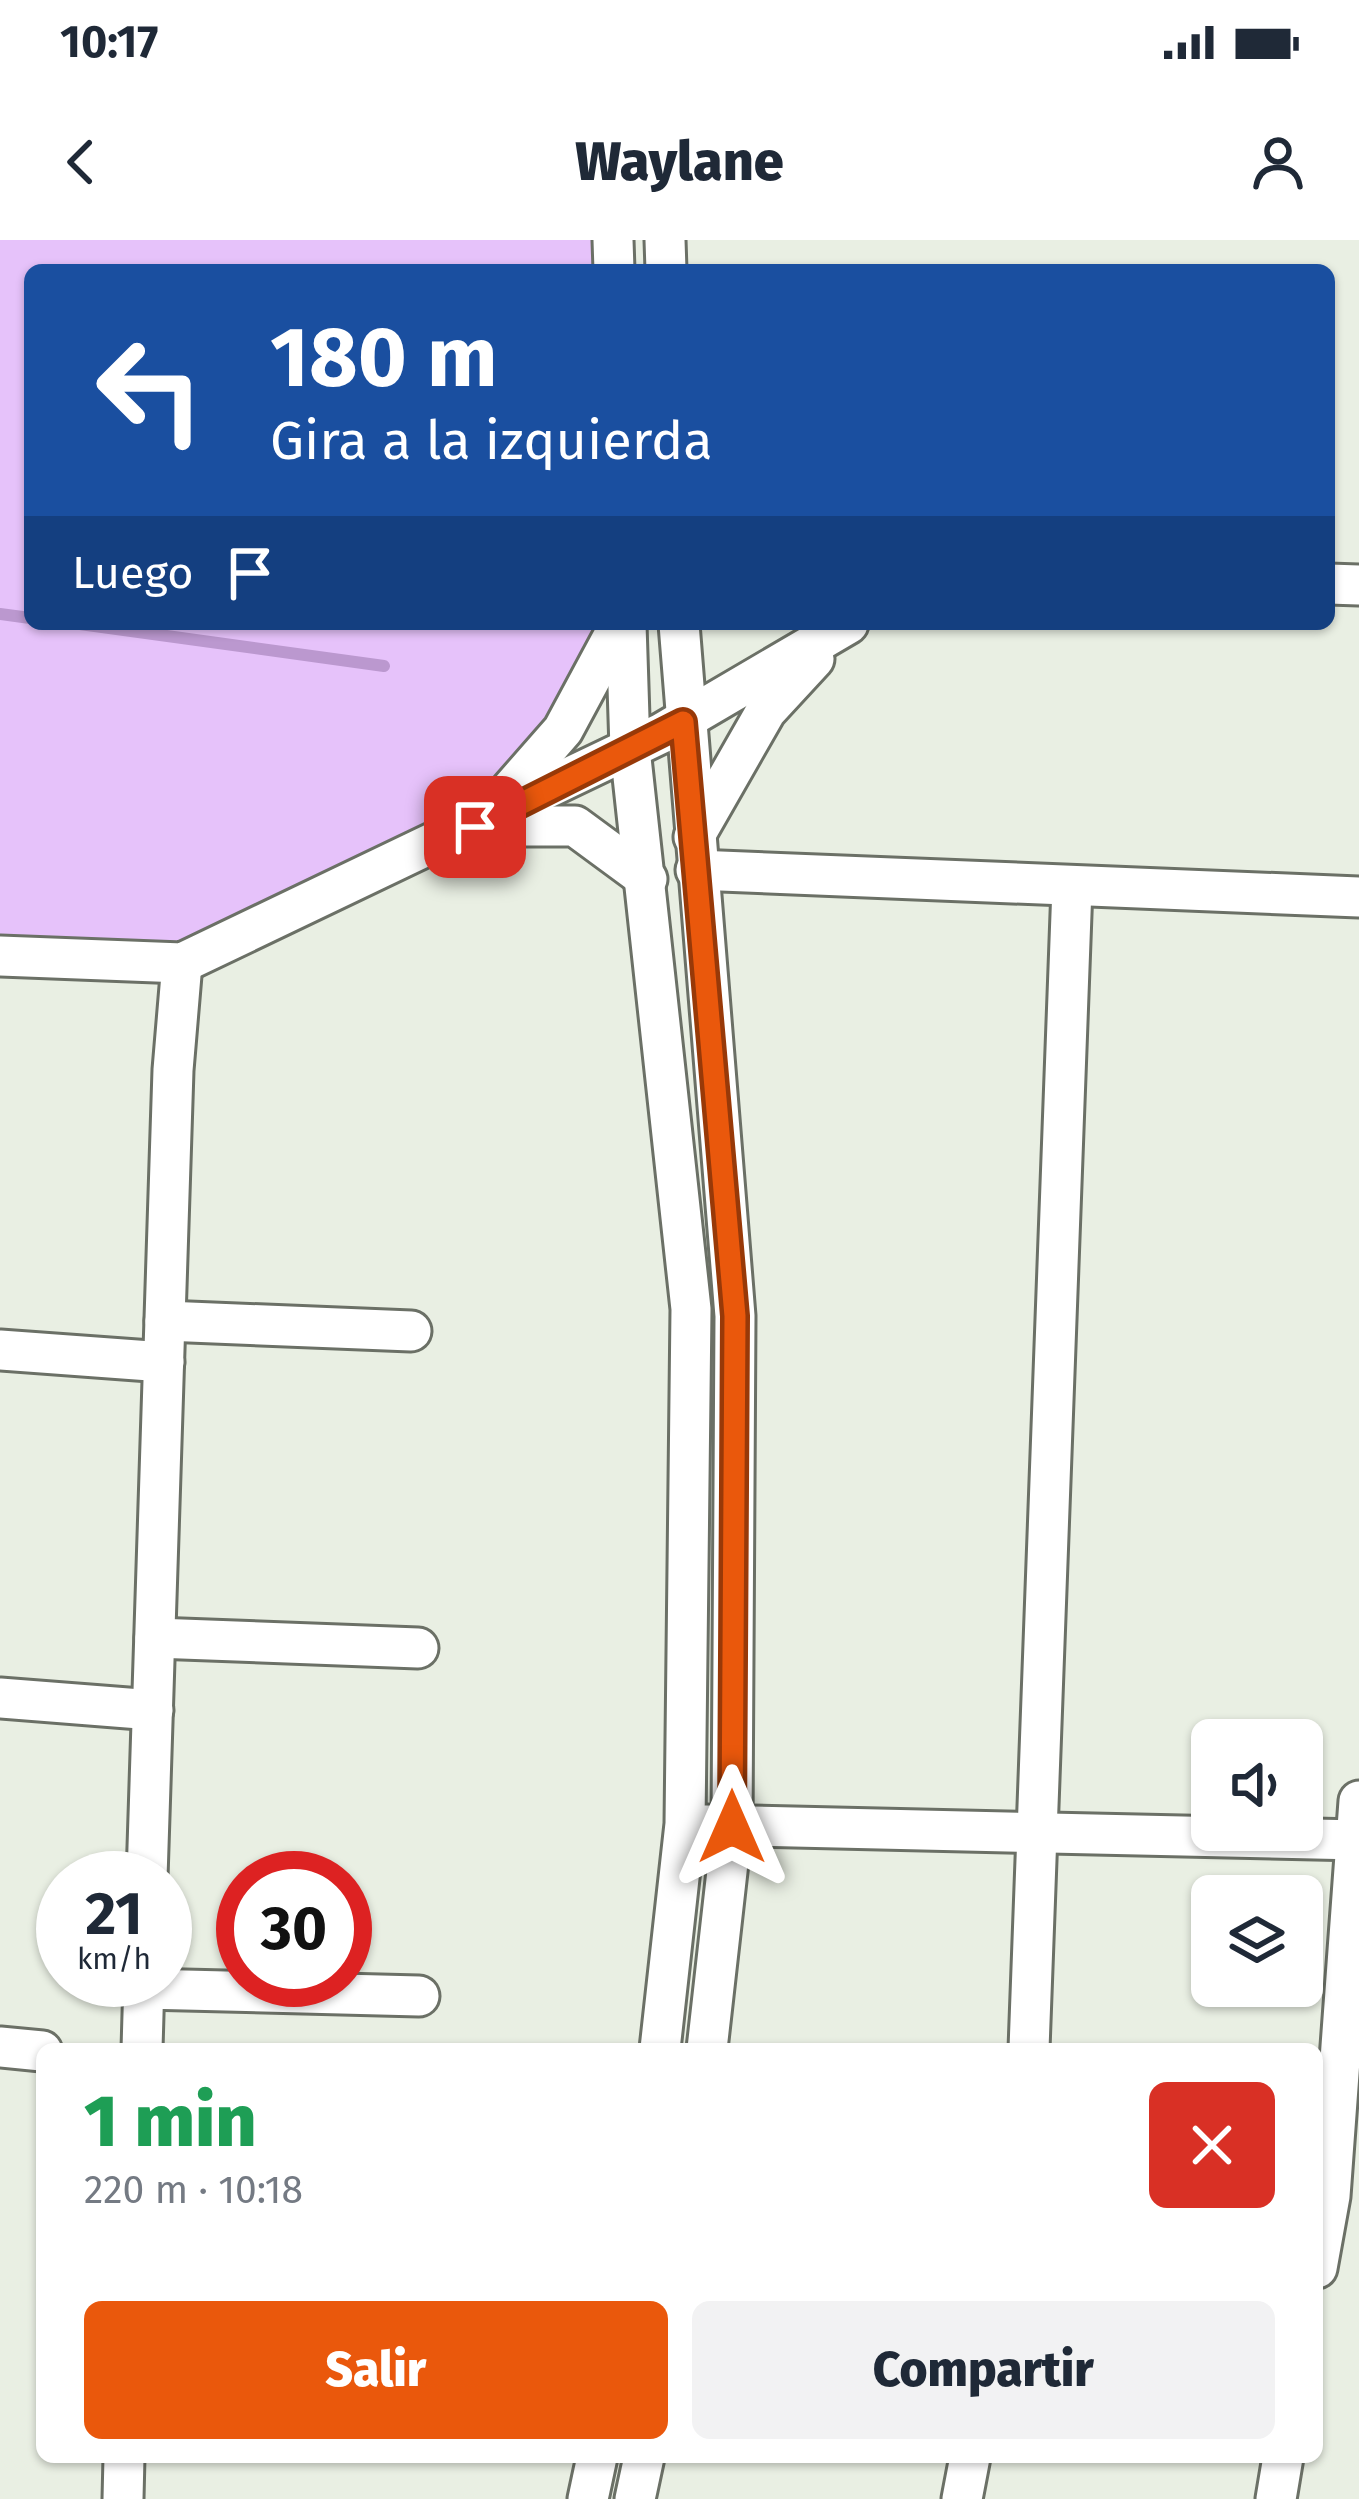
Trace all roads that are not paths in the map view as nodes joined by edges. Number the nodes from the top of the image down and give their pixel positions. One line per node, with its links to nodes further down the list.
1 (620, 630): 8 (street)
2 (623, 630): 7 (street)
3 (679, 630): 6 (street)
4 (839, 630): 6 (street)
5 (843, 630): 9 (street)
6 (683, 722): 7 (street); 9 (street)
7 (631, 749): 8 (street); 10 (street)
8 (475, 827): 10 (street); 16 (street)
9 (695, 853): 11 (street); 13 (street)
10 (647, 879): 15 (street)
11 (1072, 887): 12 (street); 28 (street)
12 (1359, 897)
13 (702, 952): 15 (street); 27 (street)
14 (0, 956): 16 (street)
15 (657, 960): 26 (street)
16 (182, 963): 17 (street)
17 (165, 1321): 18 (street); 20 (street)
18 (411, 1331)
19 (0, 1350): 20 (street)
20 (164, 1362): 21 (street)
21 (155, 1638): 22 (street); 24 (street)
22 (418, 1648)
23 (0, 1698): 24 (street)
24 (153, 1710): 30 (street)
25 (1359, 1801): 29 (street)
26 (685, 1824): 27 (street); 35 (street)
27 (732, 1827): 28 (street); 36 (street)
28 (1038, 1834): 29 (street); 37 (street)
29 (1359, 1840): 40 (street)
30 (149, 1851)
31 (192, 1986): 32 (street)
32 (418, 1996)
33 (143, 2007): 34 (street)
34 (142, 2043)
35 (661, 2043)
36 (708, 2043)
37 (1029, 2043)
38 (0, 2048): 39 (street)
39 (36, 2051)
40 (1323, 2235)
41 (124, 2463): 46 (street)
42 (596, 2463): 47 (street)
43 (643, 2463): 48 (street)
44 (969, 2463): 49 (street)
45 (1282, 2463): 50 (street)
46 (122, 2499)
47 (588, 2499)
48 (635, 2499)
49 (962, 2499)
50 (1276, 2499)

